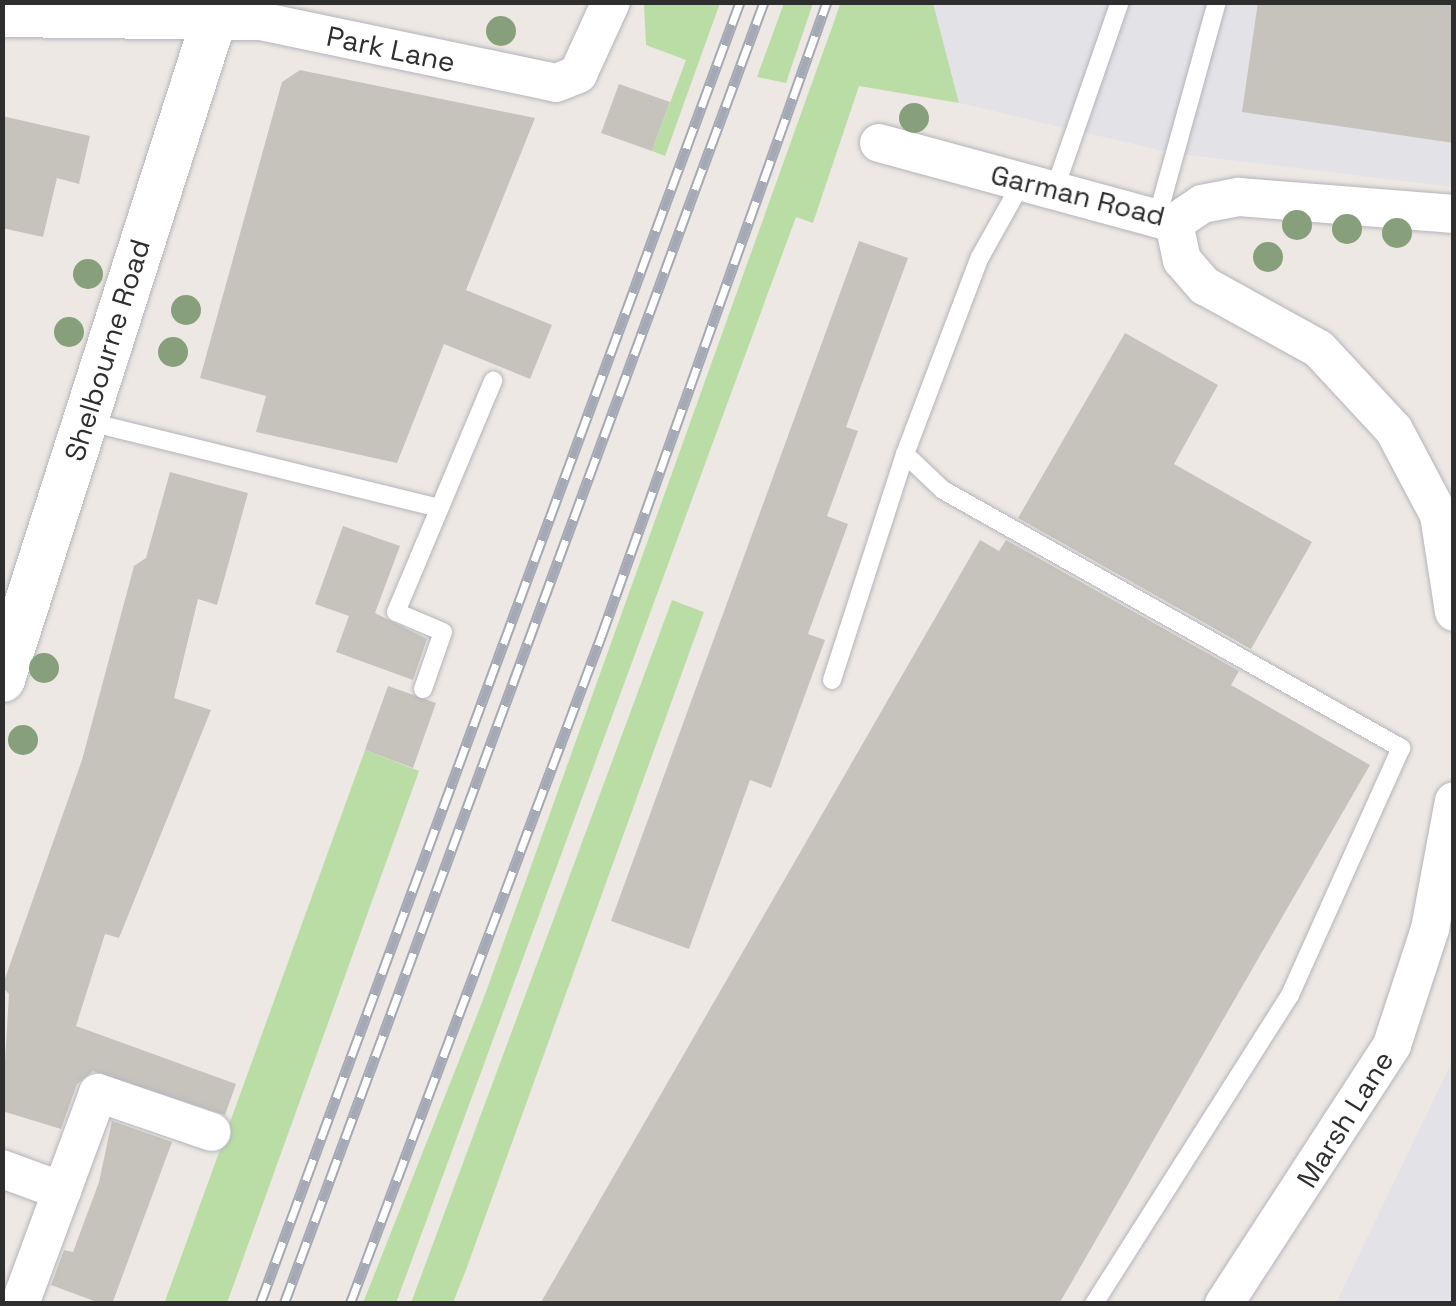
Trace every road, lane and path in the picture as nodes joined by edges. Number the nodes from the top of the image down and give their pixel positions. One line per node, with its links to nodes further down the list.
1 (612, 2): 5 (street, Park Lane)
2 (1120, 2): 8 (lane)
3 (1217, 2): 10 (lane)
4 (62, 11): 5 (street, Park Lane); 6 (street, Park Lane)
5 (216, 12): 12 (street, Shelbourne Road)
6 (2, 18)
7 (879, 142): 8 (street, Garman Road)
8 (1038, 186): 10 (street, Garman Road); 13 (lane)
9 (1454, 214): 10 (street, Garman Road)
10 (1165, 220): 15 (street)
11 (493, 381): 14 (lane)
12 (85, 421): 14 (lane); 17 (street, Shelbourne Road)
13 (904, 454): 18 (lane); 25 (lane)
14 (440, 508): 19 (lane)
15 (1446, 513): 16 (street)
16 (1454, 612)
17 (2, 679)
18 (832, 680)
19 (423, 689)
20 (1454, 801): 26 (street, Marsh Lane)
21 (212, 1132): 23 (street)
22 (2, 1169): 23 (street)
23 (62, 1191): 24 (street)
24 (20, 1304)
25 (1094, 1304)
26 (1224, 1304)

